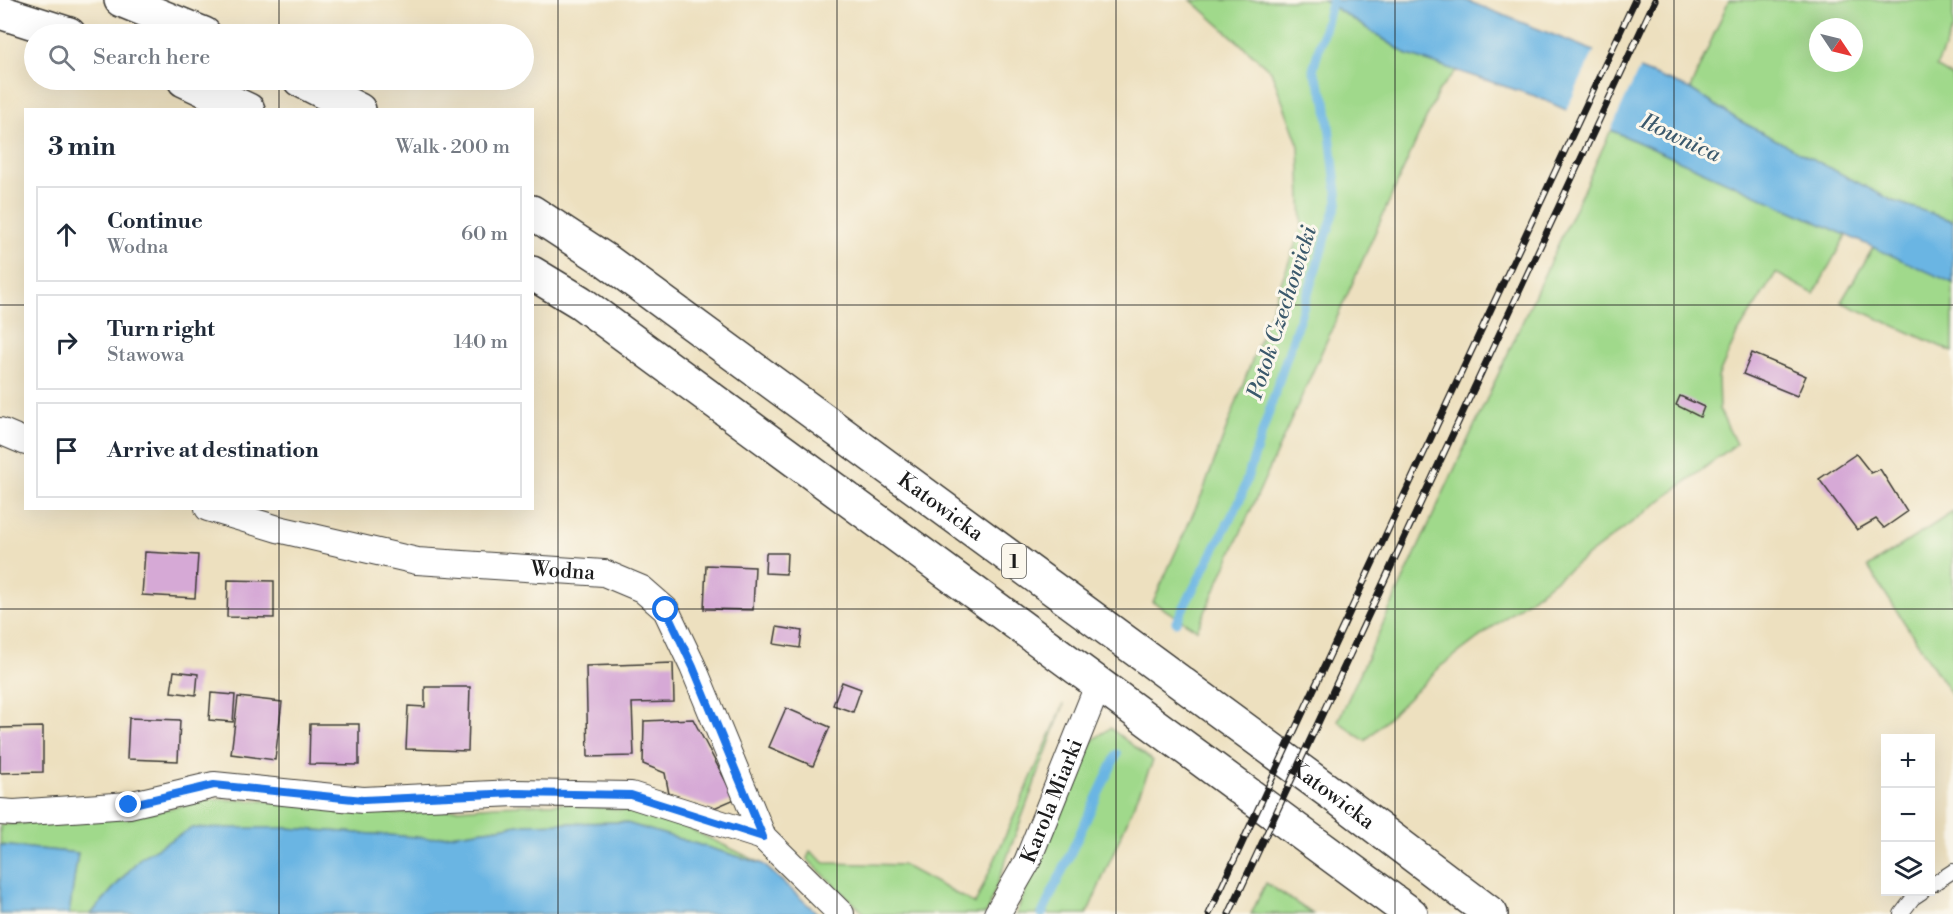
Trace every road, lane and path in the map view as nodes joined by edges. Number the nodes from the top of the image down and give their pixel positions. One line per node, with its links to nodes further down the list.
1 (121, 0): 4 (main road)
2 (0, 12): 3 (main road)
3 (38, 24)
4 (180, 24)
5 (205, 90): 7 (main road)
6 (320, 90): 8 (main road)
7 (244, 108)
8 (355, 108)
9 (534, 213): 23 (main road, Katowicka / 1)
10 (534, 274): 14 (main road, 1)
11 (0, 431): 12 (street)
12 (24, 441)
13 (215, 510): 16 (street, Wodna)
14 (1099, 683): 21 (street, Karola Miarki); 22 (main road, 1)
15 (0, 812): 16 (street)
16 (763, 837): 20 (street)
17 (1953, 871): 18 (lane)
18 (1935, 883)
19 (1916, 896): 24 (lane)
20 (841, 914)
21 (997, 914)
22 (1411, 914)
23 (1491, 914)
24 (1901, 914)

